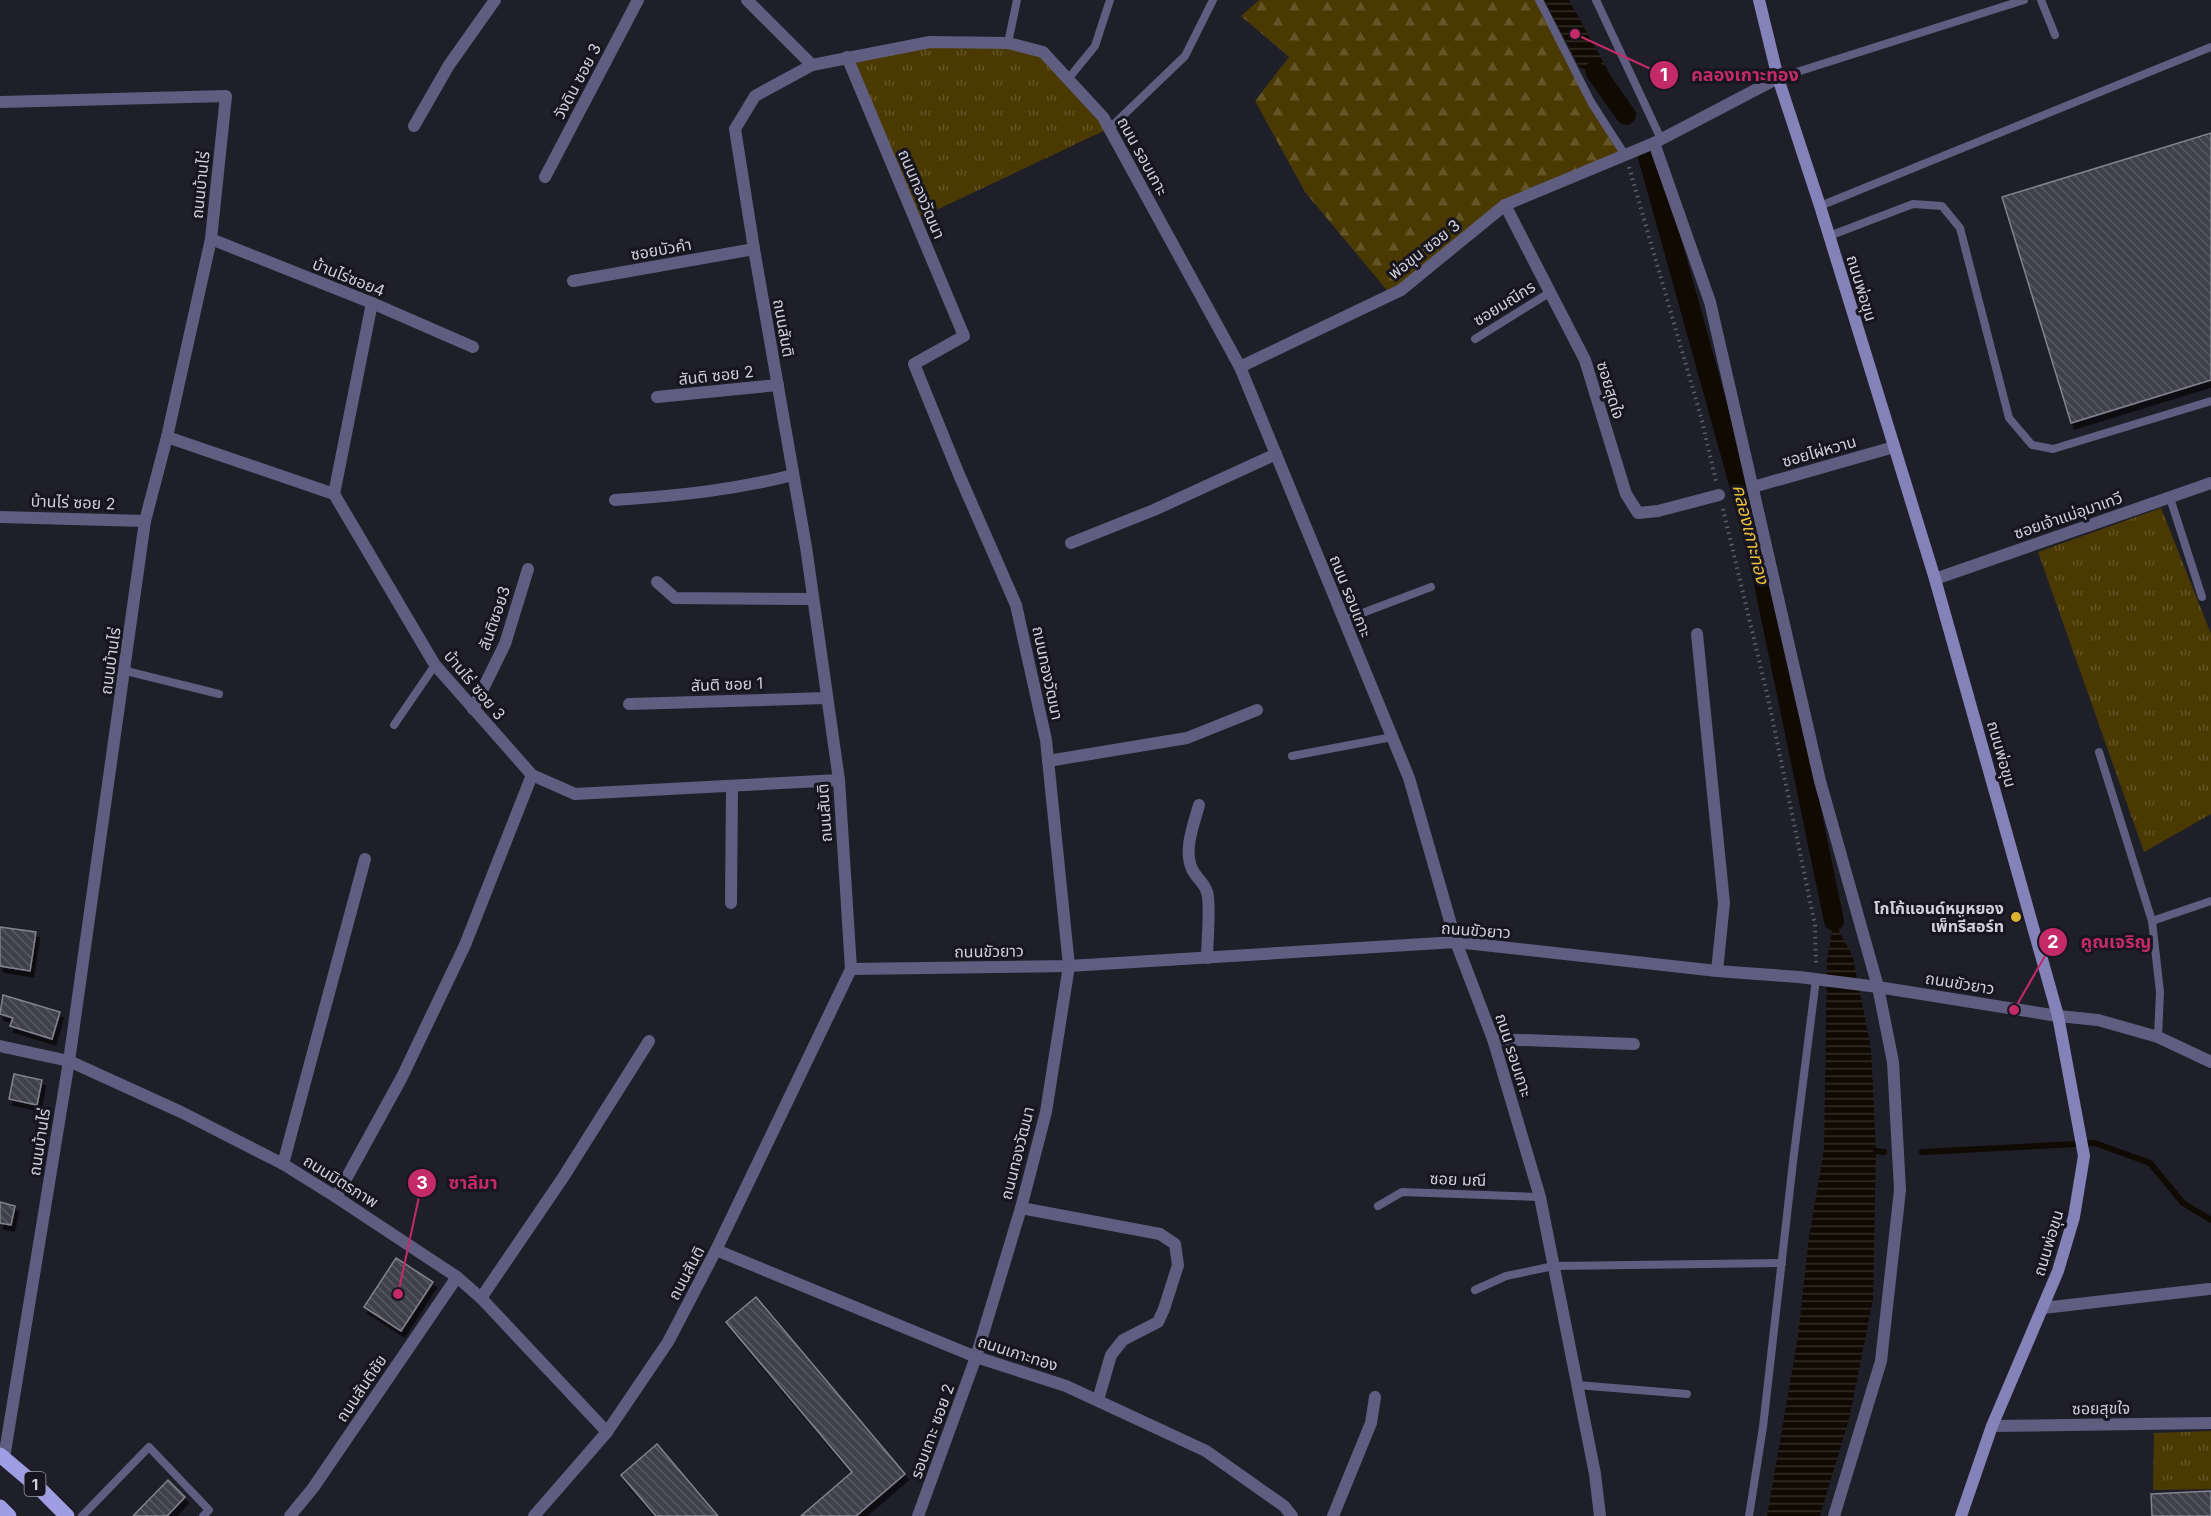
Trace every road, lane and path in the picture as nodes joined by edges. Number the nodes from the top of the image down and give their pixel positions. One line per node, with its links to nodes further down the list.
1 (495, 0): 20 (street)
2 (638, 0): 24 (street, วังดิน ซอย 3)
3 (747, 0): 16 (street)
4 (1017, 0): 13 (lane)
5 (1110, 0): 18 (lane)
6 (1213, 0): 21 (lane)
7 (1539, 0): 23 (lane)
8 (1596, 0): 22 (lane)
9 (1759, 0): 17 (main road, ถนนพ่อขุน)
10 (2024, 0): 17 (lane)
11 (2041, 0): 12 (lane)
12 (2055, 35)
13 (1008, 43): 15 (street, ถนน รอบเกาะ); 18 (street, ถนน รอบเกาะ)
14 (2211, 47): 26 (lane)
15 (847, 57): 16 (street, ถนน รอบเกาะ); 71 (street, ถนนทองวัฒนา)
16 (812, 65): 29 (street, ถนนสันติ)
17 (1778, 78): 22 (street); 26 (main road, ถนนพ่อขุน)
18 (1068, 79): 21 (street, ถนน รอบเกาะ)
19 (0, 102): 28 (street, ถนนบ้านไร่)
20 (414, 126)
21 (1110, 128): 35 (street, ถนน รอบเกาะ)
22 (1658, 141): 23 (street, พ่อขุน ซอย 3); 44 (street)
23 (1625, 155): 25 (street, พ่อขุน ซอย 3); 46 (path)
24 (545, 177)
25 (1505, 205): 31 (street, ซอยสุดใจ); 35 (street, พ่อขุน ซอย 3)
26 (1820, 206): 27 (main road, ถนนพ่อขุน)
27 (1829, 236): 38 (lane); 40 (main road, ถนนพ่อขุน)
28 (211, 239): 32 (street, บ้านไร่ซอย4); 39 (street, ถนนบ้านไร่)
29 (754, 249): 30 (street, ซอยบัวคำ); 36 (street, ถนนสันติ)
30 (573, 281)
31 (1549, 293): 33 (lane, ซอยมณีกร); 46 (street, ซอยสุดใจ)
32 (372, 303): 34 (street, บ้านไร่ซอย4); 45 (street)
33 (1475, 339)
34 (473, 348)
35 (1240, 367): 41 (street, ถนน รอบเกาะ)
36 (778, 385): 37 (street, สันติ ซอย 2); 42 (street, ถนนสันติ)
37 (657, 397)
38 (2211, 401)
39 (166, 437): 45 (street); 50 (street, ถนนบ้านไร่)
40 (1894, 447): 44 (street, ซอยไผ่หวาน); 53 (main road, ถนนพ่อขุน)
41 (1276, 454): 51 (street); 58 (street, ถนน รอบเกาะ)
42 (793, 474): 48 (street); 57 (street, ถนนสันติ)
43 (2211, 483): 47 (street, ซอยเจ้าแม่อุมาเทวี)
44 (1753, 487): 86 (street)
45 (334, 494): 60 (street, บ้านไร่ ซอย 3)
46 (1719, 495): 85 (path)
47 (2170, 498): 53 (street, ซอยเจ้าแม่อุมาเทวี); 56 (lane)
48 (615, 500)
49 (0, 517): 50 (street, บ้านไร่ ซอย 2)
50 (145, 521): 61 (street, ถนนบ้านไร่)
51 (1071, 543)
52 (528, 569): 65 (street, สันติซอย3)
53 (1935, 579): 87 (main road, ถนนพ่อขุน)
54 (657, 582): 57 (street)
55 (1431, 587): 58 (lane)
56 (2202, 597)
57 (813, 599): 63 (street, ถนนสันติ)
58 (1344, 620): 68 (street, ถนน รอบเกาะ)
59 (1697, 634): 84 (street)
60 (435, 665): 65 (street, บ้านไร่ ซอย 3); 67 (lane)
61 (126, 671): 62 (lane); 93 (street, ถนนบ้านไร่)
62 (219, 694)
63 (826, 698): 64 (street, สันติ ซอย 1); 73 (street, ถนนสันติ)
64 (629, 704)
65 (473, 709): 72 (street, บ้านไร่ ซอย 3)
66 (1257, 710): 71 (street)
67 (394, 725)
68 (1392, 737): 70 (lane); 80 (street, ถนน รอบเกาะ)
69 (2099, 752): 79 (lane)
70 (1292, 756)
71 (1048, 761): 82 (street, ถนนทองวัฒนา)
72 (532, 775): 74 (street, บ้านไร่ ซอย 3); 96 (street)
73 (838, 780): 74 (street, บ้านไร่ ซอย 3); 83 (street, ถนนสันติ)
74 (732, 787): 78 (street)
75 (1199, 805): 81 (street)
76 (365, 859): 95 (street)
77 (2211, 901): 79 (lane)
78 (731, 903)
79 (2152, 921): 88 (lane)
80 (1456, 942): 81 (street, ถนนขัวยาว); 84 (street, ถนนขัวยาว); 89 (street, ถนน รอบเกาะ)
81 (1207, 958): 82 (street, ถนนขัวยาว)
82 (1069, 966): 83 (street, ถนนขัวยาว); 99 (street, ถนนทองวัฒนา)
83 (851, 969): 100 (street, ถนนสันติ)
84 (1717, 970): 85 (street, ถนนขัวยาว)
85 (1816, 979): 86 (street, ถนนขัวยาว); 101 (lane)
86 (1878, 987): 87 (street, ถนนขัวยาว); 129 (street)
87 (2058, 1016): 88 (street, ถนนขัวยาว); 107 (main road, ถนนพ่อขุน)
88 (2158, 1037): 94 (street, ถนนขัวยาว)
89 (1494, 1039): 91 (street); 97 (street, ถนน รอบเกาะ)
90 (648, 1041): 106 (street)
91 (1634, 1044)
92 (0, 1046): 93 (street, ถนนมิตรภาพ)
93 (69, 1061): 95 (street, ถนนมิตรภาพ); 116 (street, ถนนบ้านไร่)
94 (2211, 1062)
95 (283, 1164): 96 (street, ถนนมิตรภาพ)
96 (336, 1197): 103 (street, ถนนมิตรภาพ)
97 (1540, 1197): 98 (lane, ซอย มณี); 102 (street, ถนน รอบเกาะ)
98 (1378, 1206)
99 (1021, 1208): 108 (street, ถนนทองวัฒนา); 112 (street)
100 (716, 1250): 108 (street, ถนนเกาะทอง); 115 (street, ถนนสันติ)
101 (1782, 1263): 102 (lane); 128 (lane)
102 (1554, 1266): 105 (lane); 109 (street, ถนน รอบเกาะ)
103 (457, 1277): 106 (street, ถนนมิตรภาพ); 122 (street, ถนนสันติชัย)
104 (2209, 1289): 107 (street)
105 (1475, 1290)
106 (481, 1298): 115 (street, ถนนมิตรภาพ)
107 (2043, 1308): 114 (main road, ถนนพ่อขุน)
108 (976, 1357): 112 (street, ถนนเกาะทอง); 124 (street, รอบเกาะ ซอย 2)
109 (1578, 1385): 110 (lane); 127 (street, ถนน รอบเกาะ)
110 (1687, 1394)
111 (1375, 1397): 126 (street)
112 (1098, 1400): 125 (street, ถนนเกาะทอง)
113 (2211, 1424): 114 (street, ซอยสุขใจ)
114 (1992, 1426): 130 (main road, ถนนพ่อขุน)
115 (607, 1432): 123 (street, ถนนสันติ)
116 (2, 1456): 119 (main road, 1)
117 (0, 1508): 118 (main road)
118 (9, 1516)
119 (67, 1516)
120 (82, 1516): 121 (lane)
121 (203, 1516)
122 (290, 1516)
123 (534, 1516)
124 (918, 1516)
125 (1292, 1516)
126 (1332, 1516)
127 (1600, 1516)
128 (1749, 1516)
129 (1834, 1516)
130 (1961, 1516)

